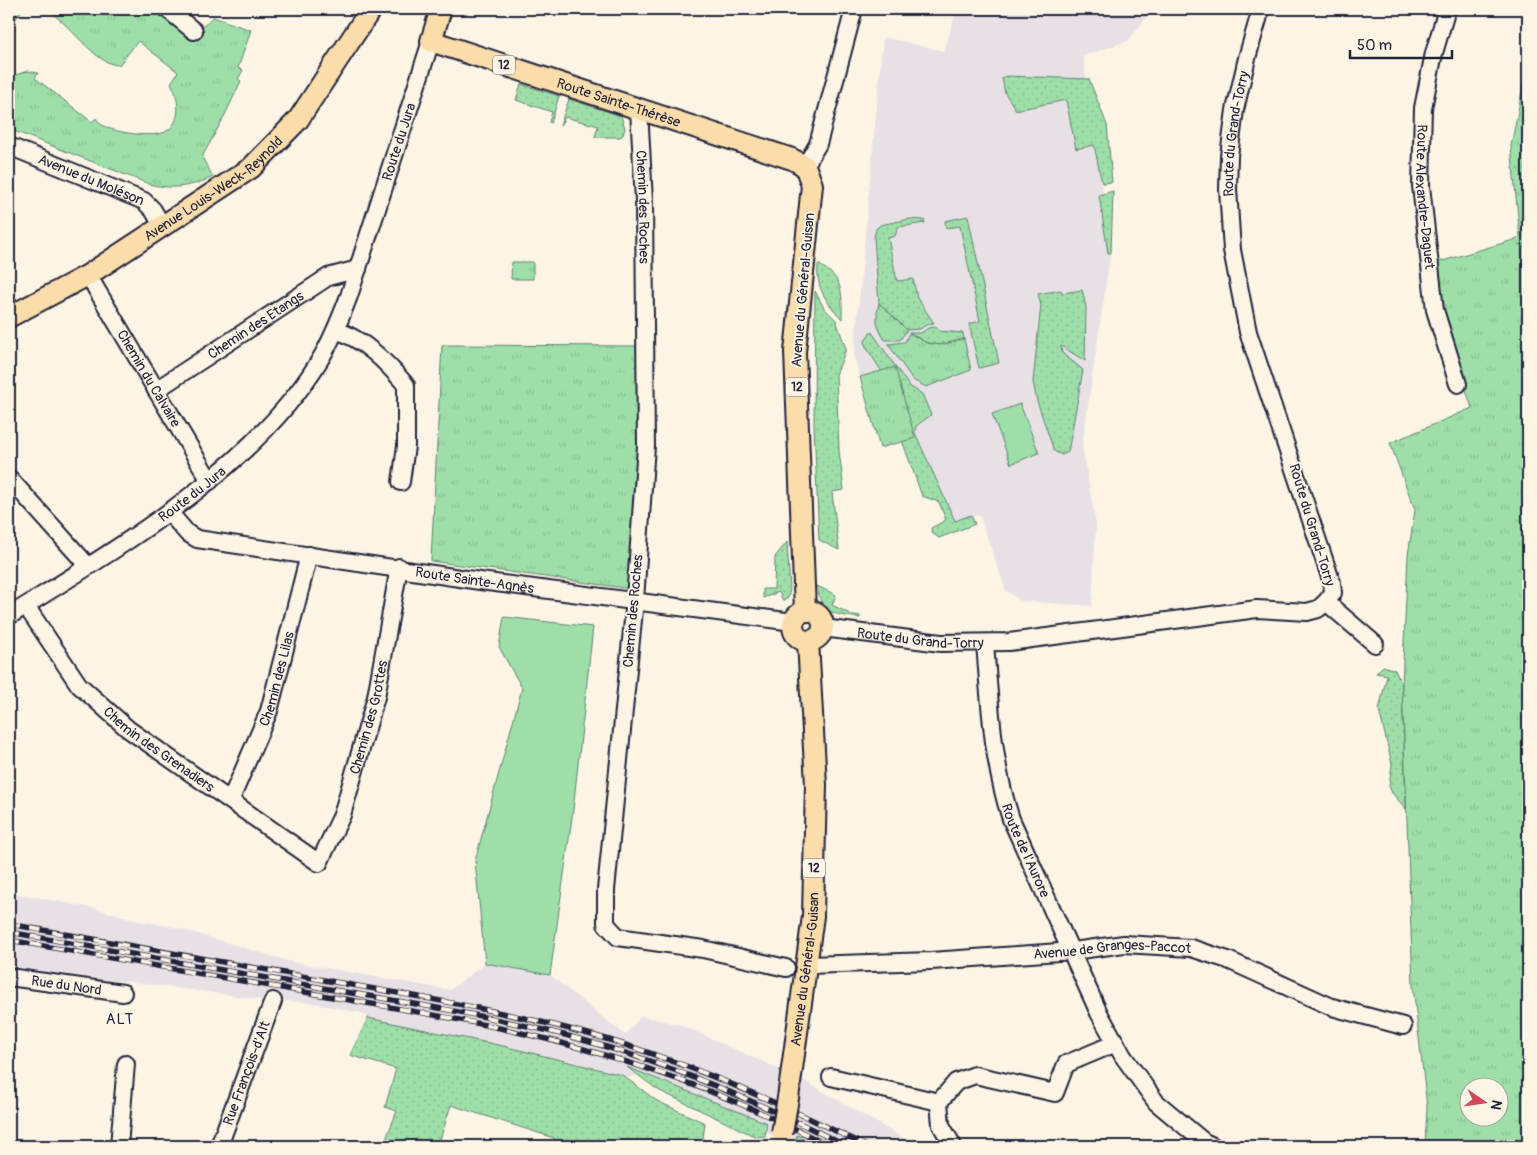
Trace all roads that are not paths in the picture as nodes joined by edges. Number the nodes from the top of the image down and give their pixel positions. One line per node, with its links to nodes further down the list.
1 (167, 9): 7 (street)
2 (371, 9): 12 (main road, Avenue Louis-Weck-Reynold)
3 (441, 9): 8 (main road, Route du Jura)
4 (854, 9): 11 (street)
5 (1261, 9): 27 (street, Route du Grand-Torry)
6 (1446, 9): 17 (street, Route Alexandre-Daguet)
7 (194, 31)
8 (430, 41): 9 (main road, Route Sainte-Thérèse / 12); 13 (street, Route du Jura)
9 (639, 109): 11 (main road, Route Sainte-Thérèse / 12); 26 (street, Chemin des Roches)
10 (9, 146): 12 (street, Avenue du Moléson)
11 (805, 166): 30 (main road, Avenue du Général-Guisan / 12)
12 (162, 227): 14 (main road, Avenue Louis-Weck-Reynold)
13 (358, 269): 16 (street, Route du Jura); 18 (street, Chemin des Etangs)
14 (88, 275): 15 (main road, Avenue Louis-Weck-Reynold); 18 (street, Chemin du Calvaire)
15 (9, 317)
16 (336, 330): 20 (street, Route du Jura); 21 (street)
17 (1458, 384)
18 (156, 390): 20 (street, Chemin du Calvaire)
19 (9, 478): 24 (street)
20 (210, 481): 22 (street, Route du Jura)
21 (401, 482)
22 (169, 512): 23 (street, Route Sainte-Agnès); 24 (street, Route du Jura)
23 (309, 555): 25 (street, Route Sainte-Agnès); 35 (street, Chemin des Lilas)
24 (88, 566): 28 (street, Route du Jura)
25 (399, 567): 26 (street, Route Sainte-Agnès); 36 (street, Chemin des Grottes)
26 (635, 600): 30 (street, Route Sainte-Agnès); 39 (street, Chemin des Roches)
27 (1326, 602): 33 (street, Route du Grand-Torry); 34 (street)
28 (26, 606): 29 (street, Route du Jura); 35 (street, Chemin des Grenadiers)
29 (9, 616)
30 (799, 617): 31 (main road); 32 (main road)
31 (823, 628): 32 (main road); 33 (street, Route du Grand-Torry)
32 (808, 641): 38 (main road, Avenue du Général-Guisan / 12)
33 (985, 644): 37 (street, Route de l'Aurore)
34 (1375, 644)
35 (231, 799): 36 (street, Chemin des Grenadiers)
36 (319, 863)
37 (1073, 951): 38 (street, Avenue de Granges-Paccot); 43 (street, Avenue de Granges-Paccot); 44 (street, Route de l'Aurore)
38 (808, 965): 48 (main road, Avenue du Général-Guisan / 12, bridge)
39 (786, 968)
40 (9, 977): 41 (street, Rue du Nord)
41 (123, 993)
42 (273, 1001): 50 (street, Rue François-d'Alt)
43 (1403, 1026)
44 (1116, 1043): 47 (street); 52 (street, Route de l'Aurore)
45 (126, 1064): 49 (street)
46 (831, 1077): 47 (street)
47 (939, 1102): 51 (street)
48 (780, 1139)
49 (119, 1146)
50 (219, 1146)
51 (953, 1146)
52 (1213, 1146)

